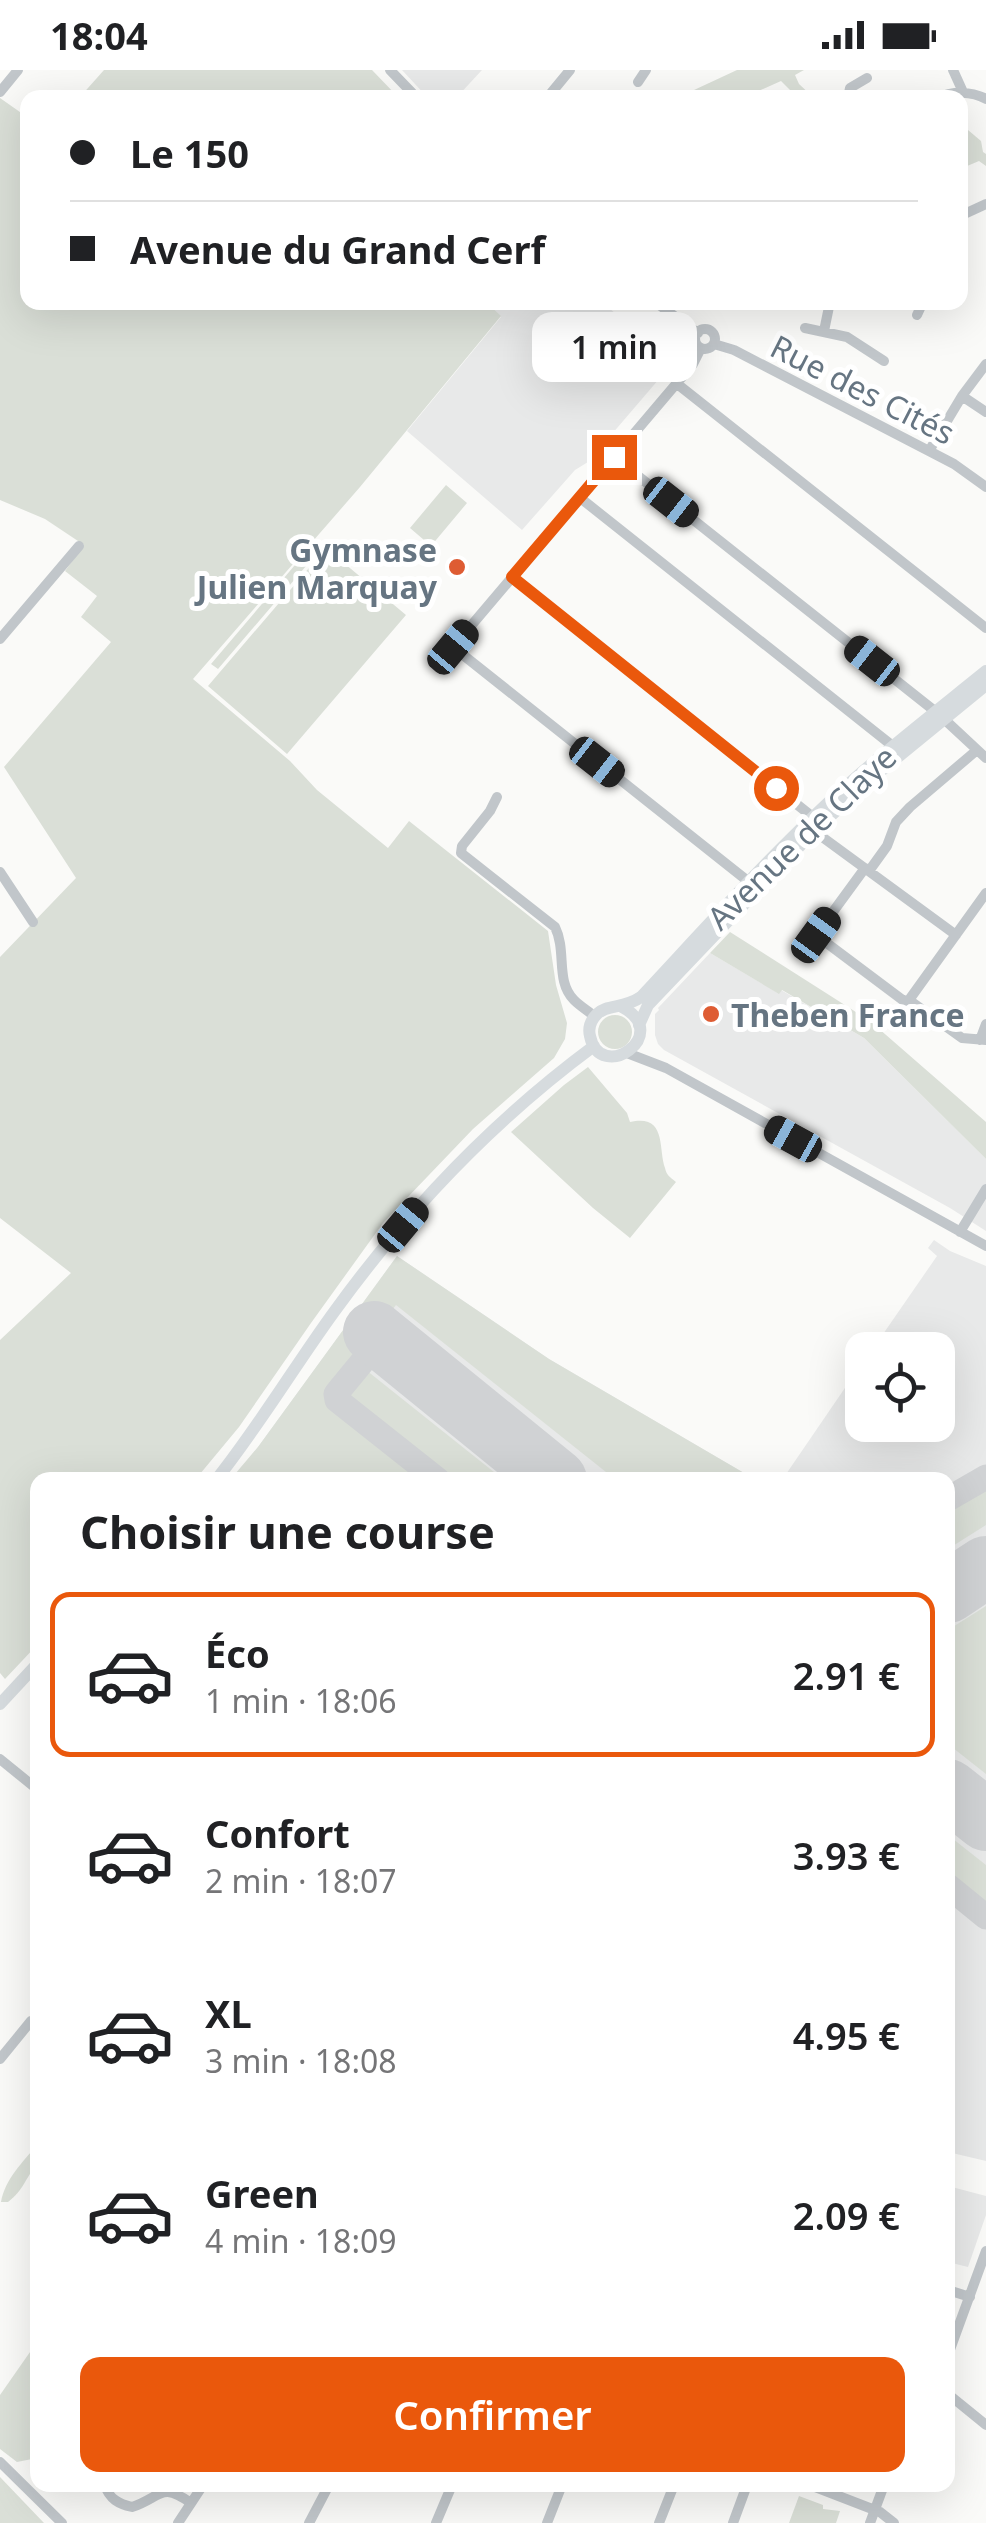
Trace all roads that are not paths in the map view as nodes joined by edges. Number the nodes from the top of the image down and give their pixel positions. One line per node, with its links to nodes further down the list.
1 (18, 70): 10 (street)
2 (390, 70): 7 (street)
3 (570, 70): 8 (street)
4 (646, 70): 6 (street)
5 (867, 78): 9 (street)
6 (638, 82)
7 (409, 90)
8 (554, 90)
9 (850, 90)
10 (0, 92)
11 (666, 310): 17 (street)
12 (828, 310): 16 (street)
13 (919, 310): 14 (street)
14 (917, 314)
15 (805, 328): 16 (street)
16 (824, 331): 20 (street)
17 (698, 332): 18 (street); 19 (street)
18 (714, 344): 19 (street); 25 (street, Rue des Cités)
19 (701, 348): 22 (street)
20 (884, 361)
21 (986, 364): 23 (street)
22 (676, 384): 26 (street); 31 (street)
23 (962, 396): 24 (street); 25 (street)
24 (986, 412)
25 (929, 450): 27 (street, Rue des Cités)
26 (614, 457): 28 (street); 35 (street)
27 (986, 486)
28 (579, 497): 30 (street); 36 (street)
29 (79, 546): 32 (street)
30 (512, 577): 39 (street); 42 (street)
31 (986, 628)
32 (0, 639)
33 (986, 671): 35 (main road, Avenue de Claye)
34 (986, 684): 35 (main road, Avenue de Claye)
35 (940, 715): 36 (main road, Avenue de Claye); 37 (street); 39 (main road, Avenue de Claye)
36 (894, 747): 39 (main road, Avenue de Claye)
37 (982, 754): 40 (street)
38 (497, 797): 48 (street)
39 (814, 824): 40 (street); 42 (main road, Avenue de Claye); 50 (main road, Avenue de Claye)
40 (867, 870): 45 (street); 46 (street)
41 (0, 872): 44 (street)
42 (749, 882): 47 (main road, Avenue de Claye)
43 (986, 894): 45 (street)
44 (33, 922)
45 (956, 934): 46 (street)
46 (909, 1000): 51 (street)
47 (622, 1008): 48 (main road, Avenue de Claye); 50 (main road)
48 (594, 1016): 52 (main road)
49 (986, 1024): 51 (street)
50 (639, 1029): 53 (main road, Avenue de Claye); 54 (street)
51 (983, 1040)
52 (594, 1046): 53 (main road); 58 (main road)
53 (627, 1053): 54 (street)
54 (666, 1068): 56 (street)
55 (986, 1190): 56 (street)
56 (960, 1232): 57 (street)
57 (986, 1246)
58 (222, 1472)
59 (30, 1669): 61 (main road)
60 (30, 1671): 62 (main road)
61 (0, 1696)
62 (0, 1704)
63 (0, 1758): 64 (street)
64 (30, 1783)
65 (30, 2022): 66 (street)
66 (0, 2059)
67 (986, 2251): 68 (street)
68 (983, 2270): 70 (street)
69 (955, 2292): 70 (street)
70 (970, 2297): 71 (street)
71 (955, 2337)
72 (955, 2400): 73 (street)
73 (986, 2426)
74 (0, 2462): 75 (street)
75 (30, 2492)
76 (30, 2492): 90 (street)
77 (109, 2492): 78 (street)
78 (166, 2492)
79 (176, 2492): 88 (street)
80 (198, 2492): 88 (street)
81 (325, 2492): 92 (street)
82 (449, 2492): 93 (street)
83 (559, 2492): 94 (street)
84 (671, 2492): 95 (street)
85 (744, 2492): 96 (street)
86 (829, 2492): 89 (street)
87 (881, 2492): 89 (street)
88 (192, 2502): 91 (street)
89 (875, 2509): 97 (street); 98 (street)
90 (62, 2523)
91 (178, 2523)
92 (309, 2523)
93 (436, 2523)
94 (547, 2523)
95 (659, 2523)
96 (733, 2523)
97 (870, 2523)
98 (894, 2523)

